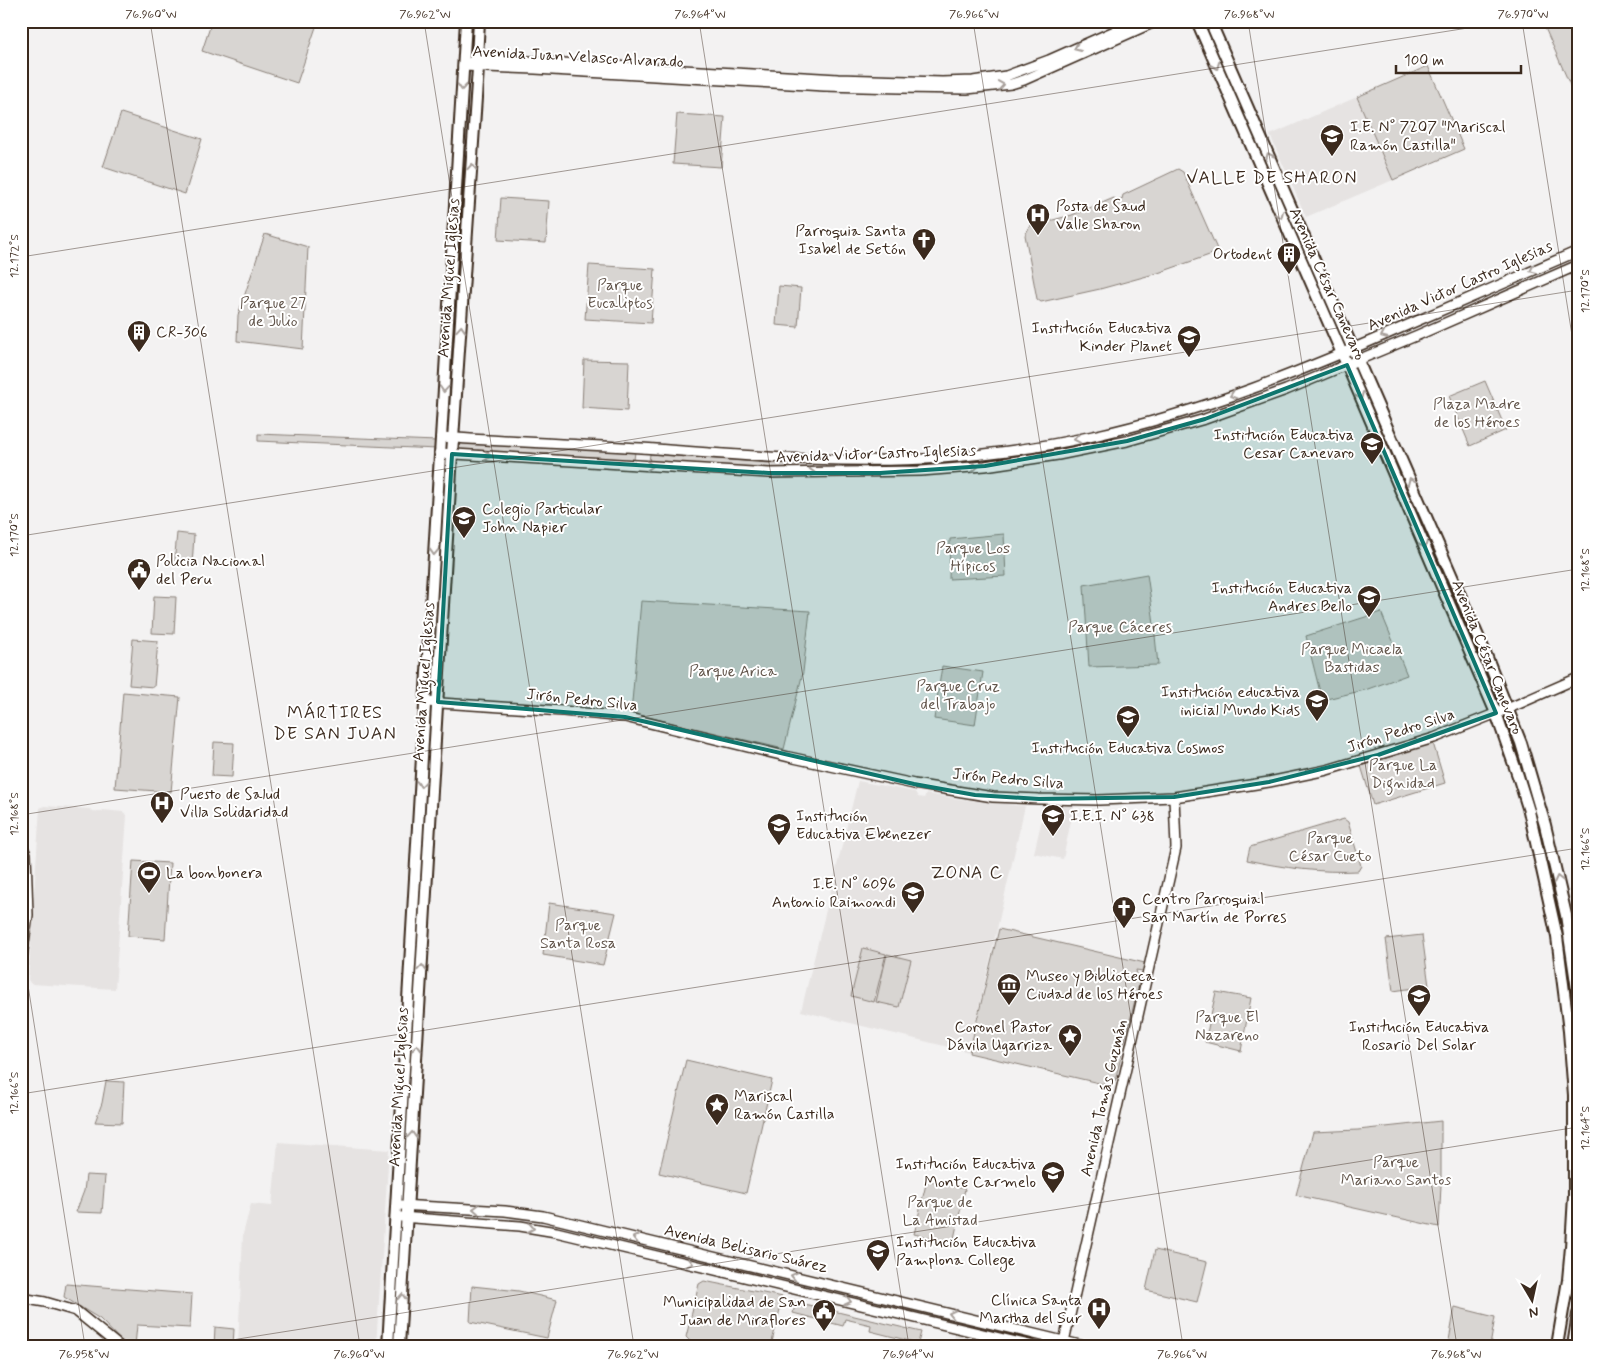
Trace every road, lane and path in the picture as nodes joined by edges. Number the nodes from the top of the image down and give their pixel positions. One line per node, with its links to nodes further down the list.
1 (466, 21): 8 (main road, Avenida Miguel Iglesias)
2 (479, 21): 7 (main road, Avenida Miguel Iglesias)
3 (1138, 21): 7 (street, Avenida Juan Velasco Alvarado, one-way to 7)
4 (1157, 21): 7 (street, Avenida Juan Velasco Alvarado, one-way to 4)
5 (1197, 21): 12 (main road, Avenida César Canevaro, one-way to 12)
6 (1210, 21): 11 (main road, Avenida César Canevaro, one-way to 6)
7 (478, 63): 8 (street, Avenida Juan Velasco Alvarado); 16 (main road, Avenida Miguel Iglesias, one-way to 7)
8 (463, 66): 15 (main road, Avenida Miguel Iglesias, one-way to 15)
9 (1578, 250): 11 (street, Avenida Victor Castro Iglesias, one-way to 11)
10 (1578, 265): 13 (street, Avenida Victor Castro Iglesias)
11 (1353, 350): 12 (street, Avenida Victor Castro Iglesias); 13 (main road, Avenida César Canevaro)
12 (1342, 354): 14 (main road, Avenida César Canevaro); 16 (street, Avenida Victor Castro Iglesias, one-way to 16)
13 (1358, 361): 14 (street, Avenida Victor Castro Iglesias); 22 (main road, Avenida César Canevaro, one-way to 13)
14 (1347, 366): 18 (street, Avenida Victor Castro Iglesias, one-way to 14); 23 (main road, Avenida César Canevaro, one-way to 23)
15 (440, 437): 16 (street, Avenida Victor Castro Iglesias); 17 (main road, Avenida Miguel Iglesias)
16 (454, 438): 18 (main road, Avenida Miguel Iglesias)
17 (439, 452): 18 (street, Avenida Victor Castro Iglesias); 20 (main road, Avenida Miguel Iglesias, one-way to 20)
18 (452, 454): 21 (main road, Avenida Miguel Iglesias, one-way to 18)
19 (1578, 678): 22 (street, Jirón Pedro Silva)
20 (426, 702): 21 (street, Jirón Pedro Silva); 30 (main road, Avenida Miguel Iglesias, one-way to 30)
21 (438, 702): 24 (street, Jirón Pedro Silva); 30 (main road, Avenida Miguel Iglesias, one-way to 21)
22 (1507, 709): 23 (street, Jirón Pedro Silva); 27 (main road, Avenida César Canevaro, one-way to 22)
23 (1496, 713): 24 (street, Jirón Pedro Silva); 28 (main road, Avenida César Canevaro)
24 (1174, 797): 35 (street, Avenida Tomás Guzmán)
25 (21, 844): 26 (street)
26 (21, 964)
27 (1578, 996)
28 (1574, 1030): 29 (main road, Avenida César Canevaro)
29 (1574, 1043): 41 (main road, Avenida César Canevaro)
30 (402, 1205): 31 (main road, Avenida Miguel Iglesias); 32 (main road, Avenida Miguel Iglesias); 35 (street, Avenida Belisario Suárez, one-way to 30)
31 (396, 1216): 32 (street, Avenida Belisario Suárez); 37 (main road, Avenida Miguel Iglesias)
32 (406, 1217): 38 (main road, Avenida Miguel Iglesias, one-way to 32); 39 (street, Avenida Belisario Suárez, one-way to 39)
33 (21, 1298): 36 (street)
34 (1578, 1314): 42 (main road)
35 (1064, 1343): 40 (street, Avenida Belisario Suárez)
36 (118, 1346)
37 (388, 1346)
38 (399, 1346)
39 (1033, 1346)
40 (1084, 1346)
41 (1557, 1346)
42 (1573, 1346)

